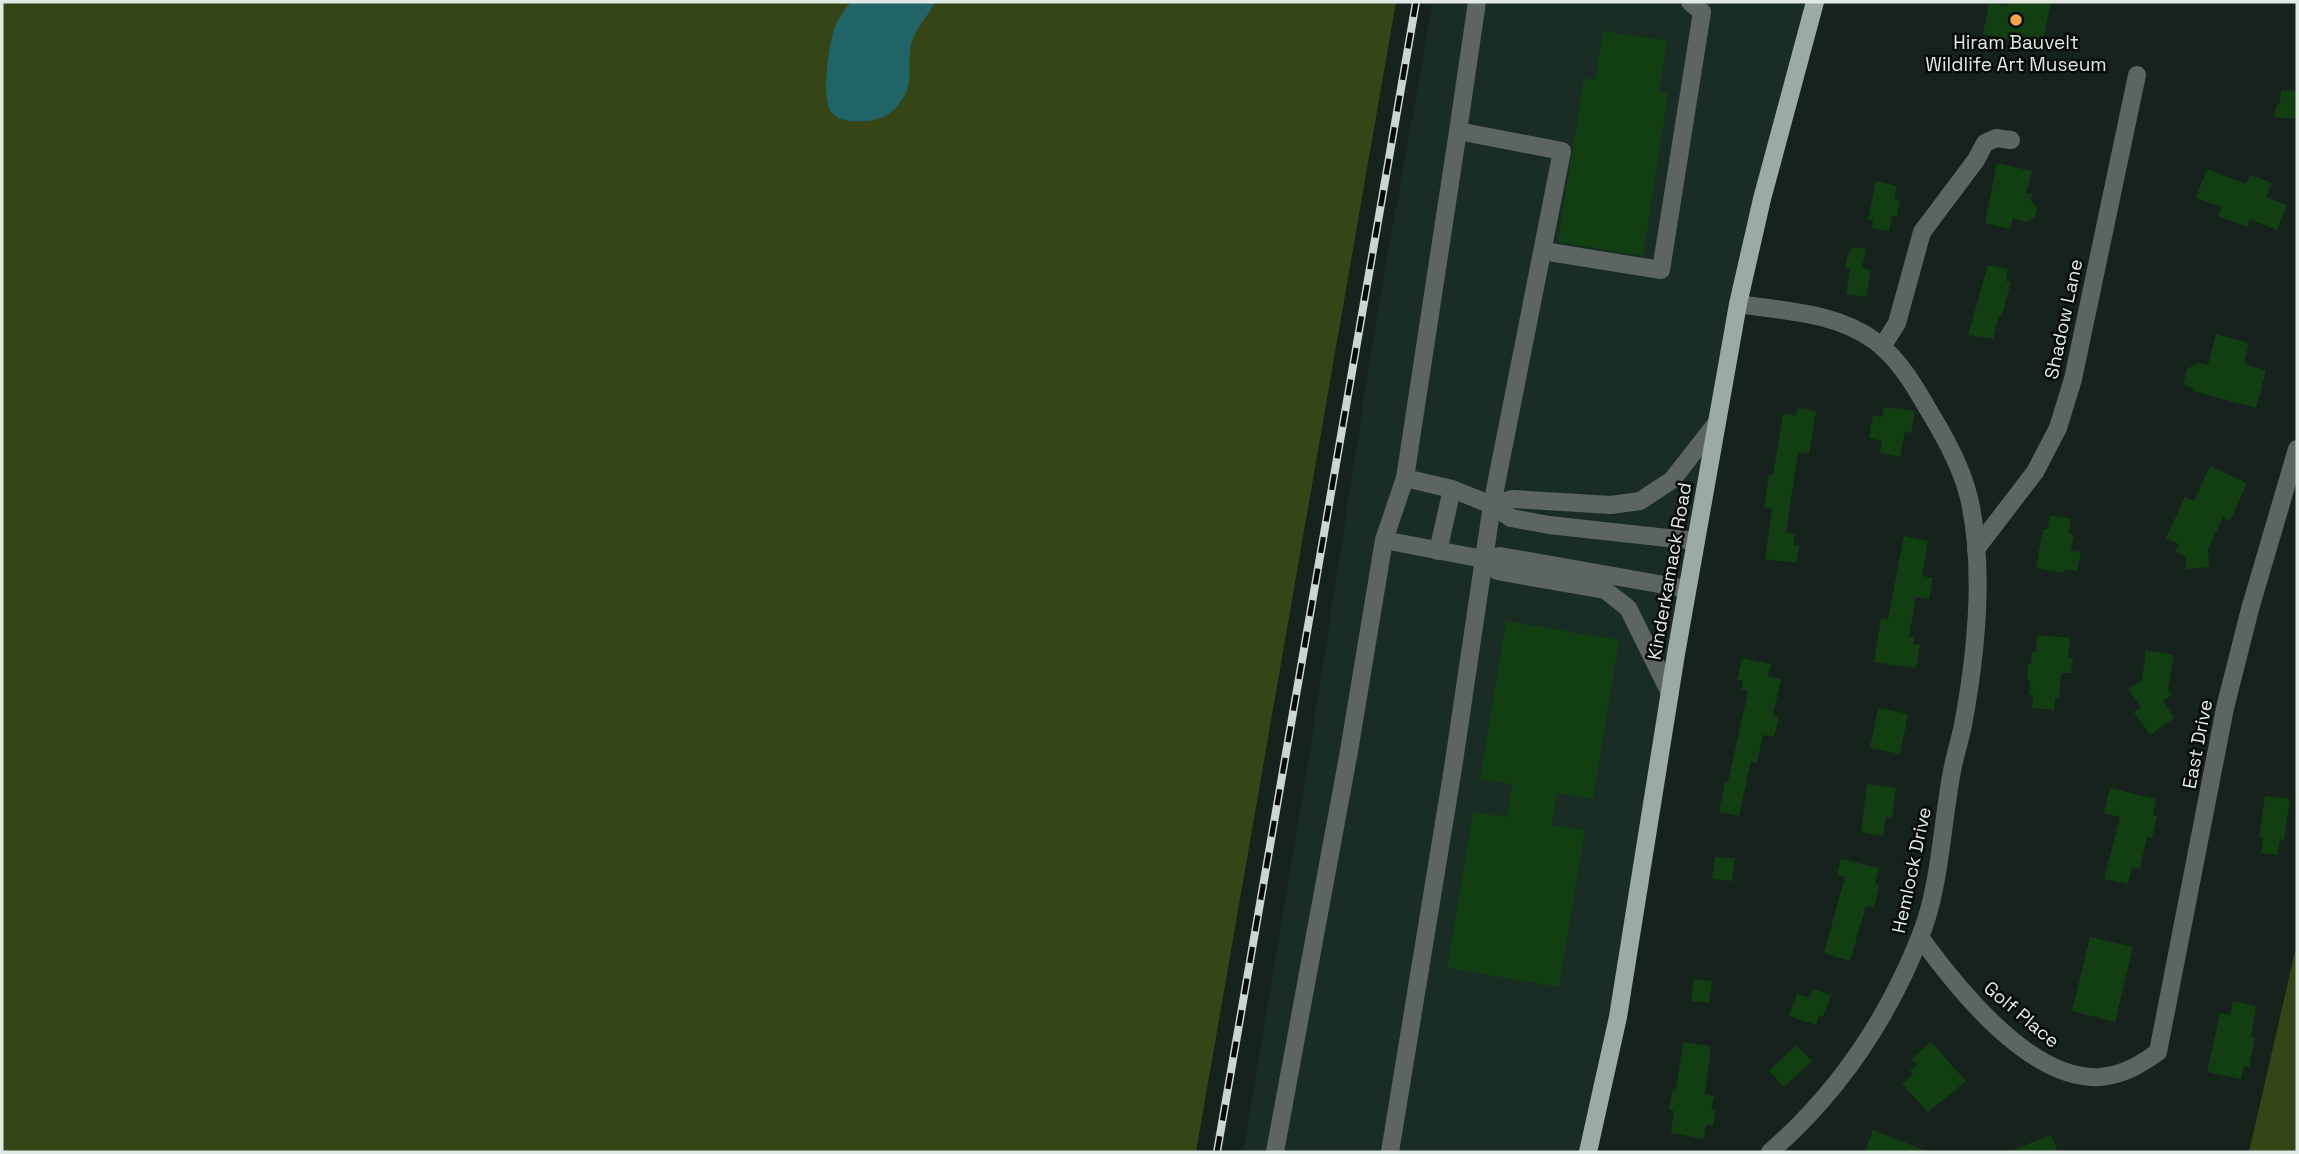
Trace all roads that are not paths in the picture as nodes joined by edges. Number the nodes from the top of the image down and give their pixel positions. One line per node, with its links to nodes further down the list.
1 (1477, 2): 5 (street)
2 (1690, 2): 7 (street)
3 (1815, 2): 8 (main road, Kinderkamack Road)
4 (2137, 75): 17 (street, Shadow Lane)
5 (1458, 131): 7 (street); 12 (street)
6 (2011, 140): 9 (street)
7 (1543, 251): 14 (street)
8 (1738, 304): 9 (street, Hemlock Drive); 10 (main road, Kinderkamack Road)
9 (1882, 347): 17 (street, Hemlock Drive)
10 (1715, 425): 14 (street); 16 (main road, Kinderkamack Road)
11 (2297, 450): 23 (street, East Drive)
12 (1405, 478): 13 (street); 15 (street)
13 (1452, 489): 14 (street); 18 (street)
14 (1492, 505): 16 (street); 19 (street)
15 (1384, 540): 18 (street); 24 (street)
16 (1695, 541): 20 (main road, Kinderkamack Road)
17 (1976, 549): 22 (street, Hemlock Drive)
18 (1438, 551): 19 (street)
19 (1483, 559): 20 (street); 21 (street); 25 (street)
20 (1687, 589): 21 (main road, Kinderkamack Road)
21 (1670, 692): 26 (main road, Kinderkamack Road)
22 (1920, 937): 23 (street, Golf Place); 27 (street, Hemlock Drive)
23 (2158, 1052)
24 (1275, 1152)
25 (1390, 1152)
26 (1588, 1152)
27 (1770, 1152)

